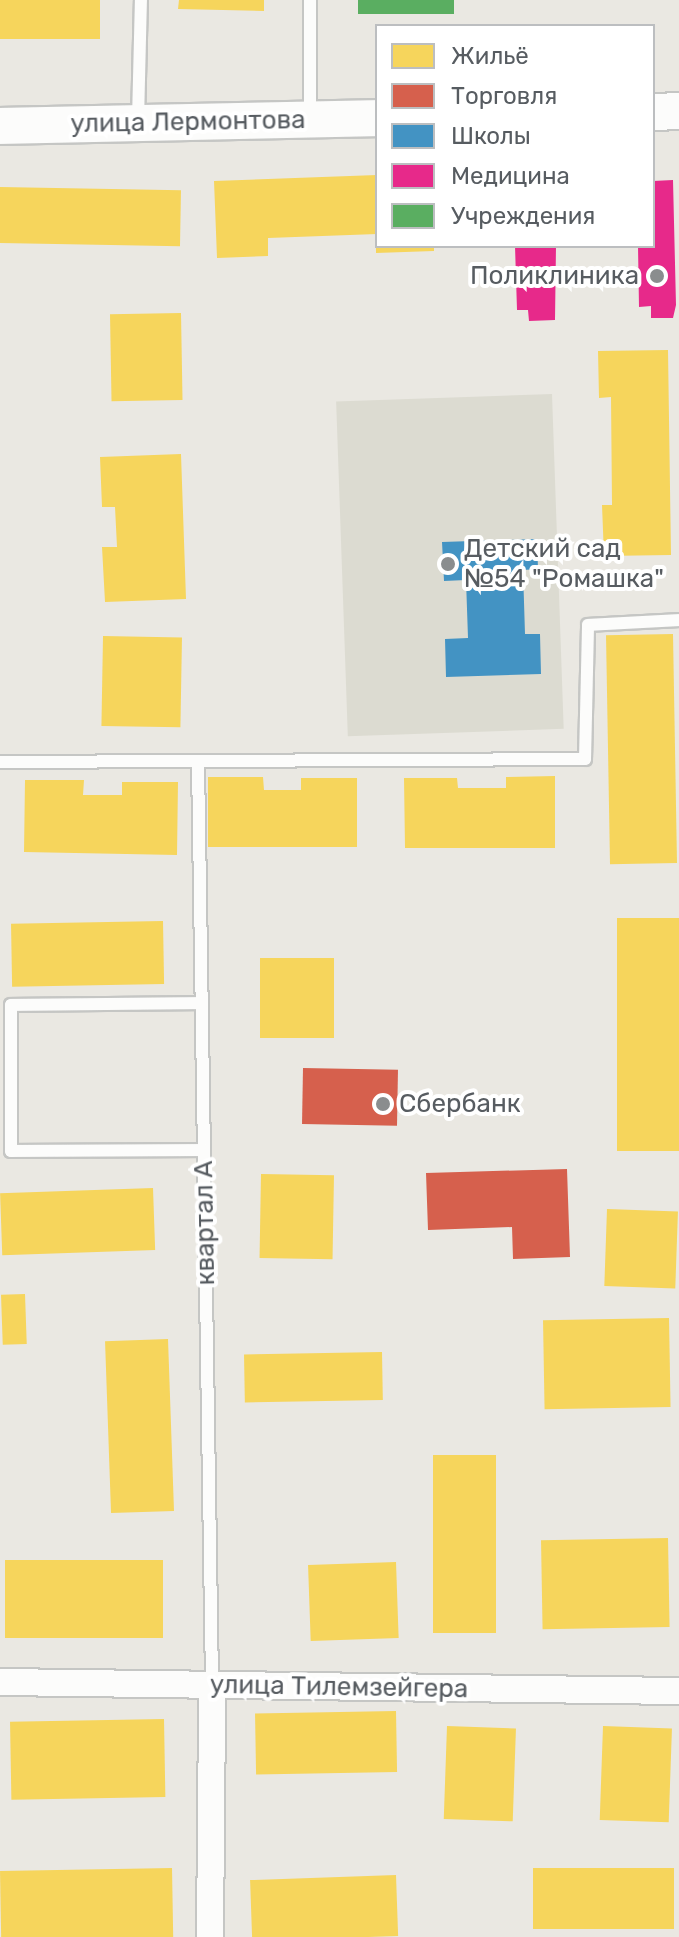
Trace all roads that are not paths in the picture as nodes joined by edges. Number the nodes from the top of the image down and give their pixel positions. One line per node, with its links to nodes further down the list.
1 (141, 0): 7 (lane)
2 (310, 0): 6 (lane)
3 (679, 111): 4 (street)
4 (655, 112)
5 (375, 118): 6 (street, улица Лермонтова)
6 (310, 119): 7 (street, улица Лермонтова)
7 (138, 123): 8 (street, улица Лермонтова)
8 (0, 126)
9 (679, 620): 10 (lane)
10 (198, 761): 11 (lane); 12 (lane, квартал А)
11 (0, 762)
12 (202, 1003): 13 (lane, квартал А); 13 (lane)
13 (204, 1150): 15 (lane, квартал А)
14 (0, 1682): 15 (street, улица Тилемзейгера)
15 (212, 1685): 16 (street, улица Тилемзейгера); 17 (street)
16 (679, 1691)
17 (210, 1937)

